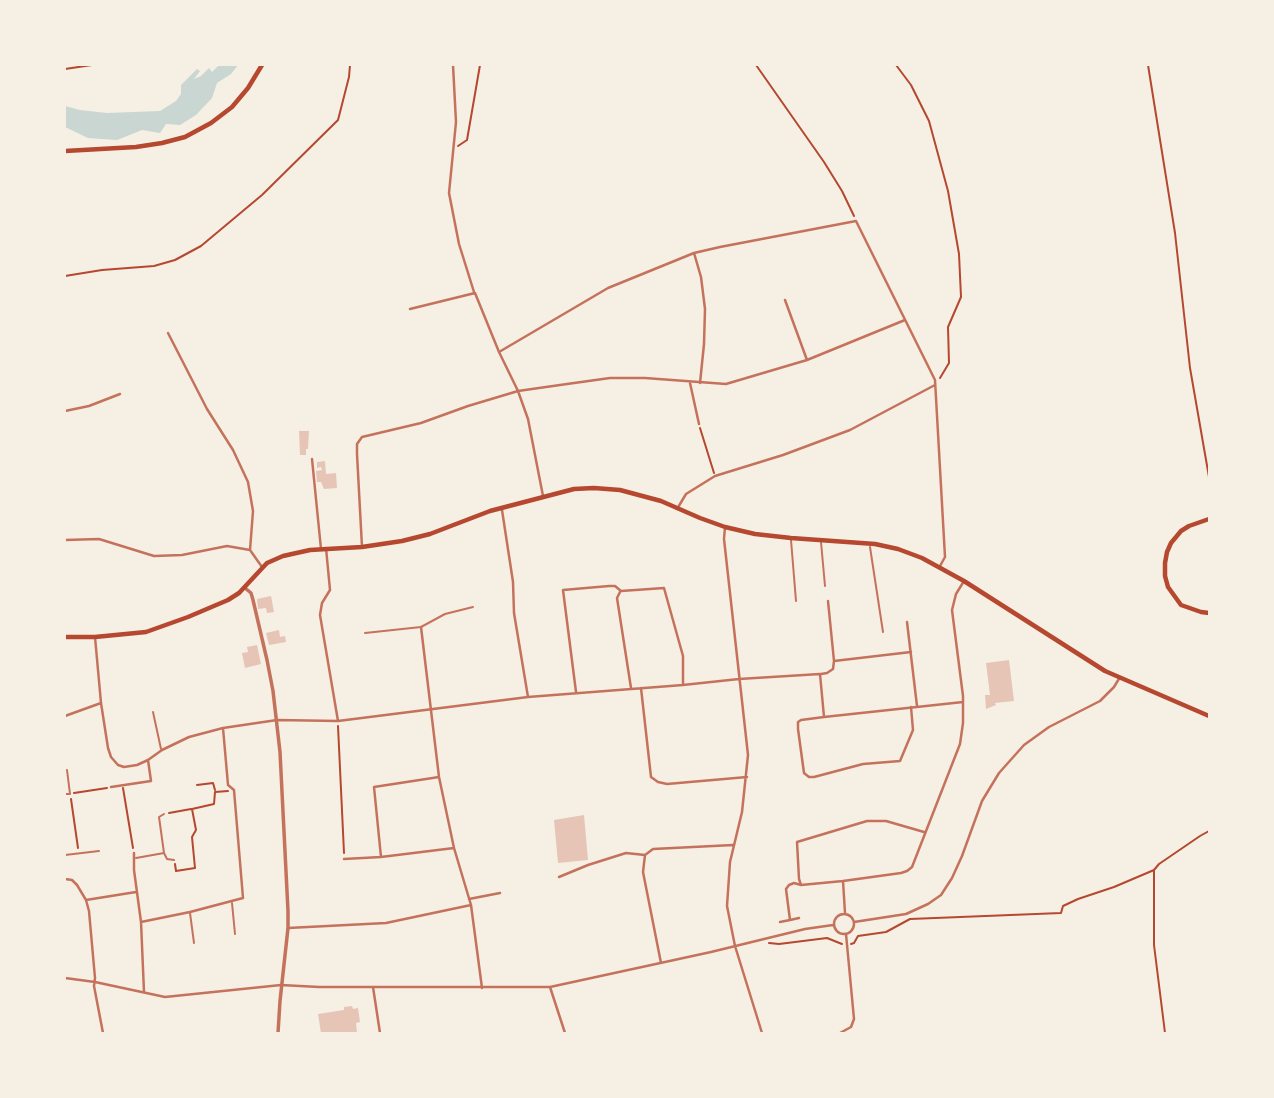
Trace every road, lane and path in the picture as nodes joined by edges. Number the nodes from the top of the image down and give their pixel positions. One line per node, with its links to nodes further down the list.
1 (92, 65): 9 (path)
2 (262, 65): 11 (main road)
3 (350, 65): 14 (path)
4 (453, 65): 10 (street)
5 (480, 65): 10 (path)
6 (756, 65): 12 (path)
7 (896, 65): 24 (path)
8 (1148, 65): 31 (path)
9 (65, 69)
10 (454, 148): 15 (street)
11 (65, 151)
12 (856, 221): 13 (street); 18 (street)
13 (694, 253): 20 (street); 23 (street)
14 (65, 276)
15 (475, 293): 17 (street); 20 (street)
16 (785, 300): 21 (street)
17 (410, 309)
18 (905, 320): 21 (street); 24 (street)
19 (168, 333): 43 (street)
20 (499, 352): 25 (street)
21 (807, 360): 23 (street)
22 (690, 383): 23 (street); 25 (street); 28 (street)
23 (700, 383)
24 (935, 385): 30 (street); 44 (street)
25 (519, 391): 32 (street); 41 (street)
26 (120, 394): 27 (street)
27 (65, 411)
28 (699, 424): 30 (path)
29 (312, 459): 42 (street)
30 (715, 476): 34 (street)
31 (1209, 477)
32 (544, 496): 33 (main road); 34 (main road)
33 (501, 508): 41 (main road); 69 (street)
34 (677, 509): 36 (main road)
35 (1209, 519): 53 (main road)
36 (725, 527): 37 (main road); 64 (street)
37 (791, 538): 39 (main road); 50 (lane)
38 (65, 540): 43 (street)
39 (821, 541): 40 (main road); 47 (lane)
40 (870, 544): 44 (main road); 56 (lane)
41 (362, 547): 42 (main road)
42 (323, 549): 45 (main road); 80 (street)
43 (250, 550): 45 (street)
44 (940, 567): 46 (main road)
45 (262, 568): 48 (main road)
46 (964, 581): 63 (main road); 70 (street)
47 (825, 586)
48 (245, 588): 59 (main road); 79 (street)
49 (621, 591): 65 (street); 66 (street); 68 (street)
50 (796, 601)
51 (828, 601): 61 (street)
52 (473, 607): 55 (lane)
53 (1209, 613)
54 (906, 622): 60 (street)
55 (421, 627): 57 (lane); 74 (street)
56 (883, 632)
57 (365, 633)
58 (65, 636): 59 (main road)
59 (95, 637): 71 (street)
60 (911, 652): 61 (street); 73 (street)
61 (834, 661): 62 (street)
62 (820, 674): 64 (street); 78 (street)
63 (1120, 677): 77 (main road); 127 (street)
64 (739, 679): 65 (street); 86 (street)
65 (683, 685): 67 (street)
66 (631, 688): 67 (street); 68 (street)
67 (641, 688): 86 (street)
68 (576, 692): 69 (street)
69 (528, 697): 74 (street)
70 (963, 702): 73 (street); 97 (street)
71 (101, 703): 76 (street); 83 (street)
72 (911, 707): 73 (street); 78 (street); 78 (street)
73 (917, 707)
74 (430, 710): 80 (street); 85 (street)
75 (153, 712): 82 (lane)
76 (65, 716)
77 (1209, 716)
78 (824, 717)
79 (277, 720): 80 (street); 81 (street); 129 (street)
80 (338, 722): 108 (path)
81 (223, 728): 82 (street); 90 (street)
82 (162, 750): 83 (street)
83 (148, 760): 87 (street)
84 (67, 770): 92 (lane)
85 (439, 777): 99 (street); 106 (street)
86 (747, 777): 98 (street)
87 (123, 785): 89 (street); 102 (path)
88 (197, 785): 91 (path)
89 (111, 787): 92 (path)
90 (234, 790): 91 (path); 119 (street)
91 (215, 792): 94 (path)
92 (71, 793): 93 (lane); 101 (path)
93 (65, 794)
94 (192, 808): 95 (path); 109 (path)
95 (164, 814): 103 (lane)
96 (1209, 831): 110 (path)
97 (924, 833): 113 (street); 114 (street)
98 (734, 845): 105 (street); 135 (street)
99 (454, 849): 106 (street); 117 (street)
100 (99, 850): 101 (lane)
101 (79, 853): 104 (lane)
102 (134, 853): 107 (street)
103 (164, 853): 107 (lane); 109 (lane)
104 (65, 855)
105 (645, 855): 111 (street); 136 (street)
106 (381, 857): 108 (street)
107 (135, 858): 115 (street)
108 (344, 859)
109 (174, 860)
110 (1154, 870): 134 (path); 150 (path)
111 (559, 877)
112 (65, 879): 118 (street)
113 (843, 881): 114 (street); 122 (street)
114 (801, 885): 124 (street)
115 (136, 892): 118 (street); 125 (street)
116 (500, 894): 117 (street)
117 (469, 899): 120 (street)
118 (86, 900): 138 (street)
119 (232, 902): 121 (street); 130 (lane)
120 (471, 905): 129 (street); 142 (street)
121 (190, 912): 125 (street); 133 (lane)
122 (845, 913): 127 (street); 128 (street)
123 (799, 918): 124 (street)
124 (790, 920): 126 (street)
125 (141, 922): 143 (street)
126 (780, 922)
127 (854, 922): 131 (street)
128 (833, 925): 131 (street); 132 (street)
129 (288, 928): 139 (street)
130 (235, 934)
131 (846, 934): 134 (street)
132 (757, 940): 134 (path); 135 (street)
133 (194, 943)
134 (847, 944): 149 (street)
135 (735, 946): 136 (street); 148 (street)
136 (661, 963): 141 (street)
137 (65, 978): 138 (street)
138 (95, 982): 143 (street); 144 (street)
139 (281, 985): 140 (street); 143 (street); 145 (street)
140 (373, 987): 142 (street); 146 (street)
141 (550, 987): 142 (street); 147 (street)
142 (482, 988)
143 (144, 993)
144 (103, 1033)
145 (278, 1033)
146 (380, 1033)
147 (565, 1033)
148 (762, 1033)
149 (840, 1033)
150 (1165, 1033)

